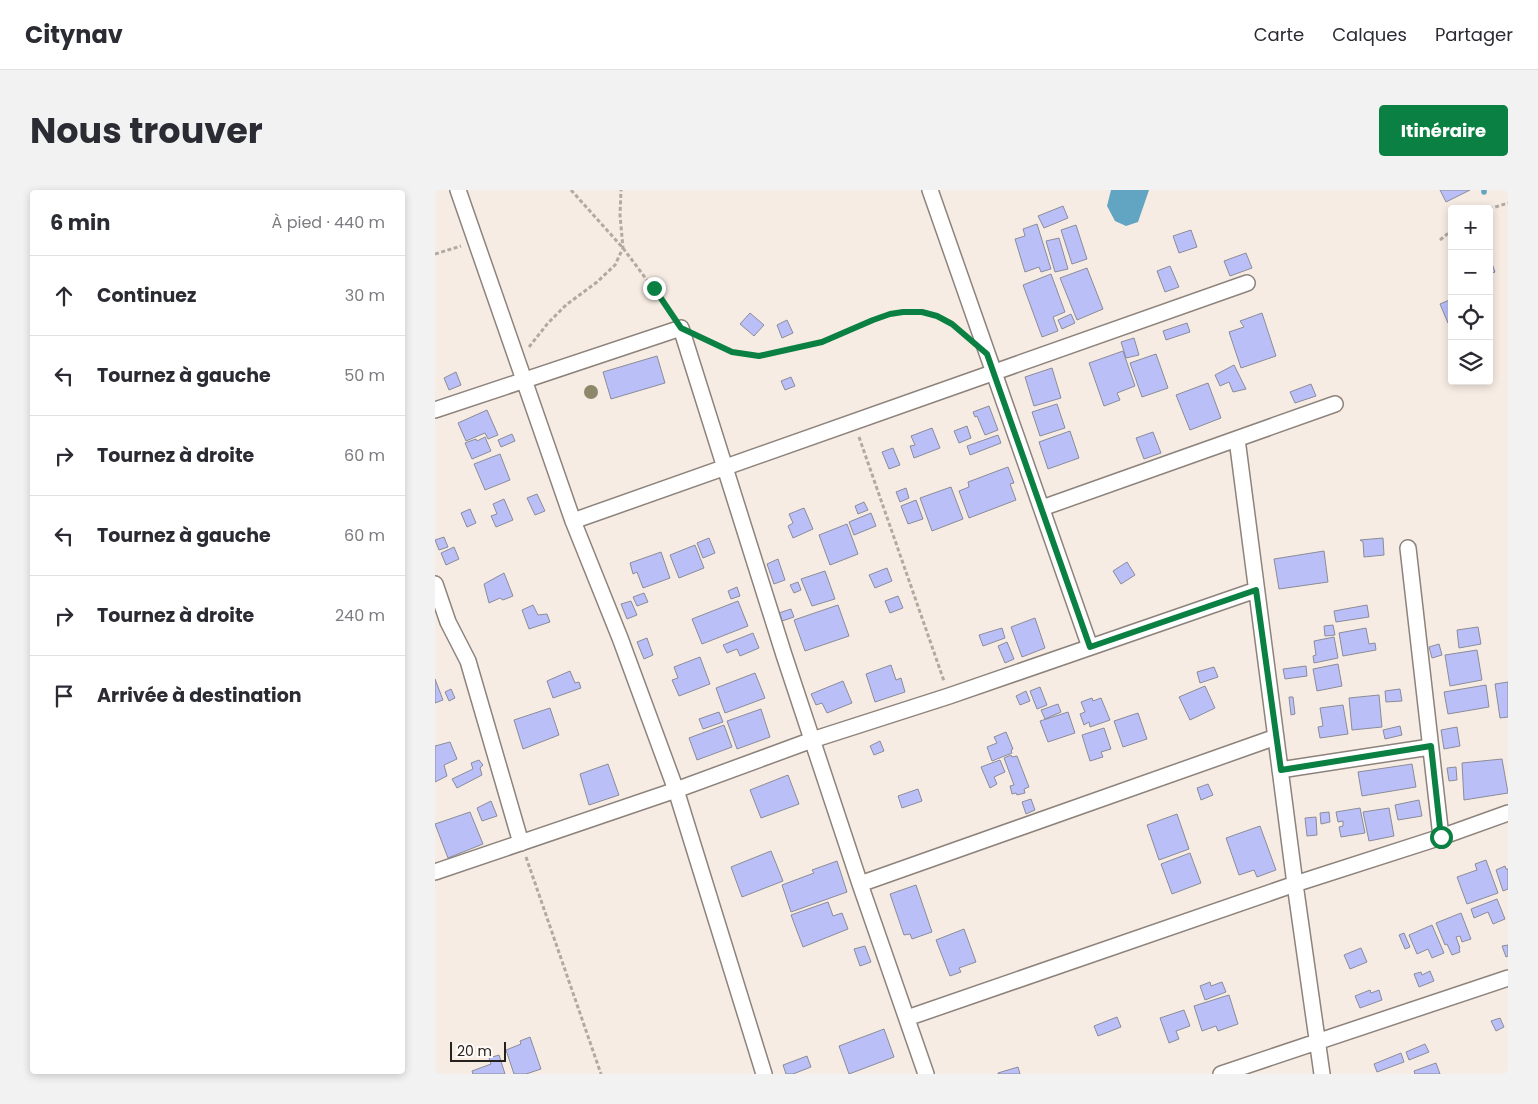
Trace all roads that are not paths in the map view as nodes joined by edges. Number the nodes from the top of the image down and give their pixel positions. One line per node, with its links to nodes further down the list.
1 (458, 190): 5 (street)
2 (931, 190): 4 (street)
3 (1247, 283): 4 (street)
4 (994, 372): 9 (street); 10 (street)
5 (524, 381): 7 (street); 9 (street); 11 (street)
6 (1335, 404): 8 (street)
7 (435, 410)
8 (1237, 439): 10 (street); 14 (street)
9 (725, 466): 11 (street); 17 (street)
10 (1042, 508): 15 (street)
11 (573, 521): 20 (street)
12 (1408, 548): 18 (street)
13 (435, 584): 23 (street)
14 (1256, 590): 15 (street); 16 (street)
15 (1090, 647): 17 (street)
16 (1276, 737): 19 (street); 25 (street)
17 (813, 740): 20 (street); 25 (street)
18 (1431, 746): 19 (street); 22 (street)
19 (1281, 770): 26 (street)
20 (676, 790): 23 (street); 30 (street)
21 (1508, 813): 22 (street)
22 (1441, 837): 26 (street)
23 (521, 843): 24 (street)
24 (435, 872)
25 (860, 884): 28 (street)
26 (1295, 884): 28 (street); 29 (street)
27 (1508, 978): 29 (street)
28 (907, 1018): 31 (street)
29 (1317, 1042): 32 (street); 33 (street)
30 (764, 1074)
31 (926, 1074)
32 (1221, 1074)
33 (1322, 1074)

